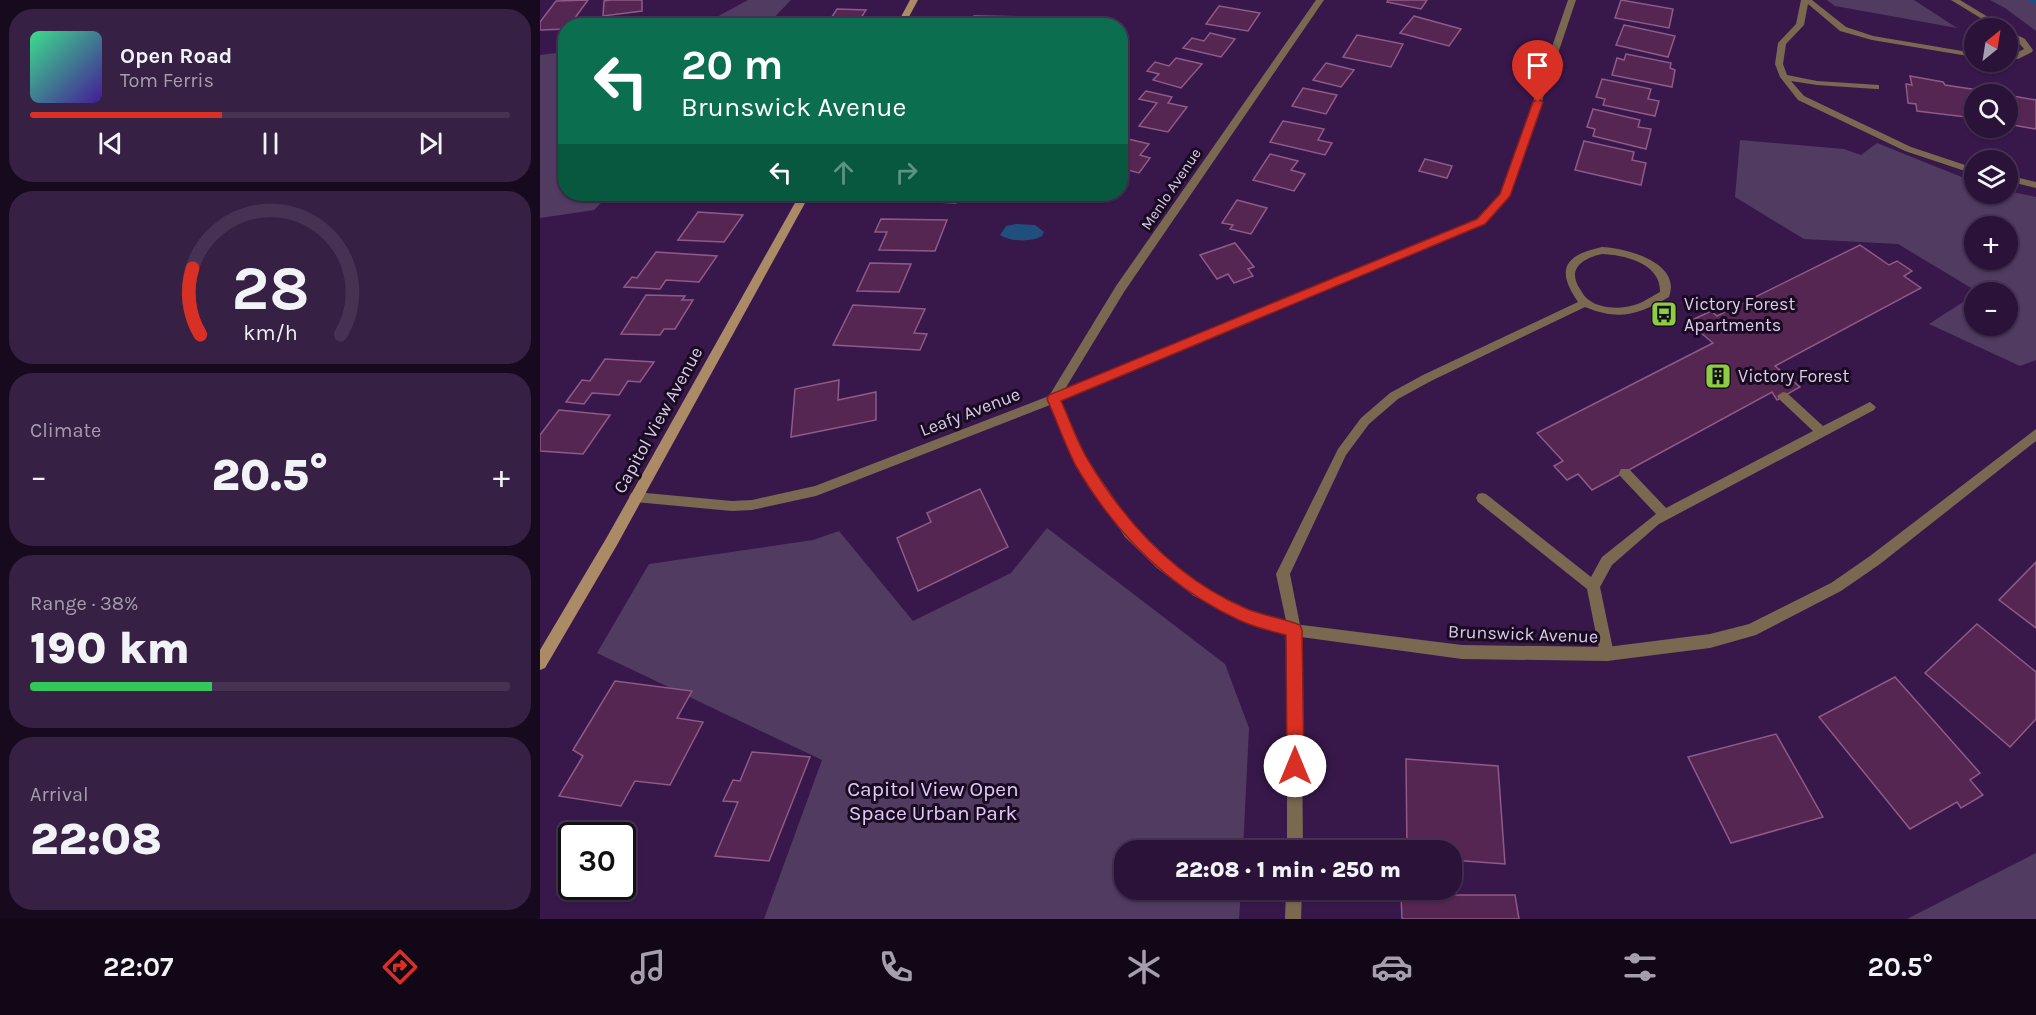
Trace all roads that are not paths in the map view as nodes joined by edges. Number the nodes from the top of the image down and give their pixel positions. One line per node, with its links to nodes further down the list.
1 (914, 0): 6 (main road)
2 (1320, 0): 19 (street, Menlo Avenue)
3 (1572, 0): 19 (street, Leafy Avenue)
4 (1806, 0): 9 (street); 11 (street)
5 (1955, 0): 7 (street)
6 (904, 18)
7 (1985, 18)
8 (2018, 39): 10 (street)
9 (1964, 53)
10 (2018, 56)
11 (1784, 77): 12 (street); 13 (street)
12 (1876, 87)
13 (1964, 168)
14 (2018, 181): 15 (street)
15 (2036, 185)
16 (802, 201): 24 (main road, Capitol View Avenue)
17 (1585, 303): 17 (street); 28 (street)
18 (1783, 396): 21 (street)
19 (1053, 399): 24 (street, Leafy Avenue); 28 (street, Brunswick Avenue)
20 (1870, 407): 21 (street)
21 (1821, 431): 26 (street)
22 (2036, 434): 29 (street, Brunswick Avenue)
23 (1625, 473): 26 (street)
24 (635, 497): 30 (main road, Capitol View Avenue)
25 (1482, 498): 27 (street)
26 (1665, 514): 27 (street)
27 (1593, 586): 29 (street)
28 (1294, 630): 29 (street, Brunswick Avenue); 31 (street)
29 (1607, 654)
30 (540, 663)
31 (1295, 840)
32 (1293, 900): 33 (street)
33 (1293, 919)

